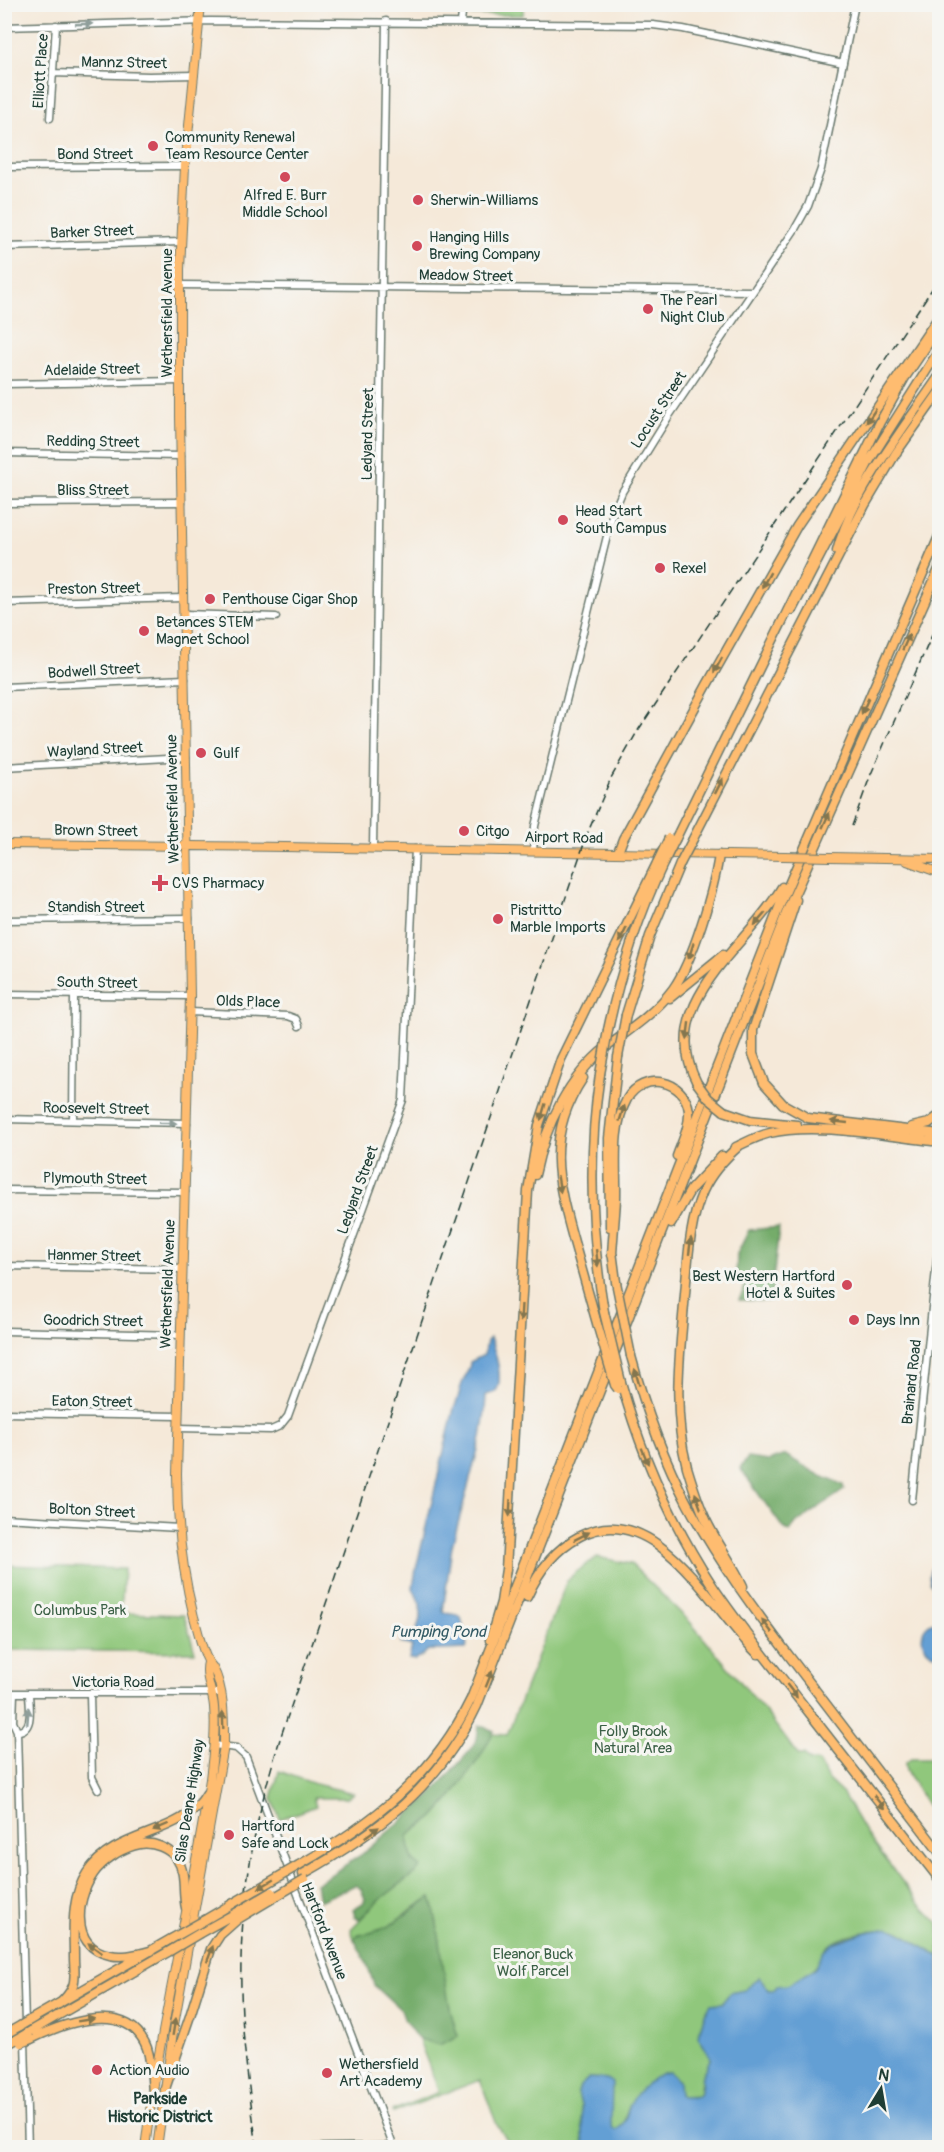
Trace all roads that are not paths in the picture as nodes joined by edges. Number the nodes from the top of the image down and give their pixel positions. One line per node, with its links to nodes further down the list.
1 (201, 4): 4 (main road, Wethersfield Avenue)
2 (463, 4): 6 (street)
3 (855, 4): 9 (street, Locust Street)
4 (199, 21): 5 (street); 7 (street, one-way to 4); 11 (main road, Wethersfield Avenue)
5 (386, 21): 6 (street); 18 (street, Ledyard Street)
6 (461, 22): 9 (street)
7 (56, 25): 8 (street); 10 (street, Elliott Place)
8 (4, 27)
9 (843, 63): 19 (street, Locust Street)
10 (53, 73): 11 (street, Mannz Street); 12 (street, Elliott Place)
11 (194, 75): 13 (main road, Wethersfield Avenue)
12 (50, 118)
13 (185, 166): 14 (street, Bond Street); 15 (main road, Wethersfield Avenue)
14 (4, 167)
15 (181, 242): 16 (street, Barker Street); 17 (main road, Wethersfield Avenue)
16 (4, 247)
17 (180, 285): 18 (street, Meadow Street); 24 (main road, Wethersfield Avenue)
18 (381, 287): 19 (street, Meadow Street); 46 (street, Ledyard Street)
19 (752, 291): 48 (street, Locust Street)
20 (939, 315): 49 (highway, one-way to 49)
21 (939, 326): 38 (highway)
22 (939, 350): 38 (highway)
23 (939, 375): 33 (highway)
24 (180, 381): 25 (street, Adelaide Street); 28 (main road, Wethersfield Avenue)
25 (4, 384)
26 (939, 391): 33 (highway)
27 (4, 453): 28 (street, Redding Street)
28 (181, 456): 29 (main road, Wethersfield Avenue)
29 (182, 502): 30 (street, Bliss Street); 34 (main road, Wethersfield Avenue)
30 (4, 503)
31 (939, 534): 43 (highway, one-way to 43)
32 (939, 567): 54 (highway, one-way to 32)
33 (832, 569): 78 (highway, one-way to 33, bridge)
34 (183, 598): 35 (street, Preston Street); 36 (main road, Wethersfield Avenue)
35 (4, 603)
36 (184, 614): 37 (street); 39 (main road, Wethersfield Avenue)
37 (276, 617)
38 (774, 637): 53 (highway, bridge)
39 (185, 679): 40 (street, Bodwell Street); 41 (main road, Wethersfield Avenue)
40 (4, 687)
41 (186, 757): 42 (street, Wayland Street); 45 (main road, Wethersfield Avenue)
42 (4, 767)
43 (826, 794): 58 (highway, one-way to 58); 79 (highway)
44 (4, 844): 45 (main road, Brown Street)
45 (187, 846): 46 (main road, Airport Road); 56 (main road, Wethersfield Avenue)
46 (374, 848): 47 (main road, Airport Road)
47 (415, 849): 48 (main road, Airport Road); 87 (street, Ledyard Street)
48 (533, 850): 49 (main road, Airport Road)
49 (618, 852): 50 (main road, Airport Road)
50 (719, 855): 51 (main road, Airport Road, bridge); 62 (highway, one-way to 62)
51 (903, 859): 52 (main road, Airport Road); 55 (main road)
52 (939, 860)
53 (660, 863): 77 (highway, one-way to 77); 84 (highway, one-way to 84, bridge)
54 (803, 873): 70 (highway, one-way to 54); 79 (highway)
55 (939, 873)
56 (189, 918): 57 (street, Standish Street); 61 (main road, Wethersfield Avenue)
57 (4, 920)
58 (736, 945): 62 (highway); 71 (highway, one-way to 71, bridge)
59 (4, 994): 60 (street, South Street)
60 (74, 995): 61 (street, South Street); 68 (street)
61 (190, 996): 63 (main road, Wethersfield Avenue)
62 (655, 1008): 65 (highway)
63 (189, 1012): 64 (street, Olds Place); 69 (main road, Wethersfield Avenue)
64 (299, 1026)
65 (618, 1039): 77 (highway); 84 (highway, one-way to 84, bridge)
66 (939, 1115): 70 (highway)
67 (4, 1119): 68 (street, Roosevelt Street)
68 (73, 1120): 69 (street, Roosevelt Street, one-way to 69)
69 (187, 1123): 75 (main road, Wethersfield Avenue)
70 (897, 1128): 72 (highway)
71 (827, 1130): 72 (highway); 73 (highway)
72 (939, 1137)
73 (740, 1145): 79 (highway); 91 (highway, one-way to 73)
74 (4, 1190): 75 (street, Plymouth Street)
75 (185, 1192): 81 (main road, Wethersfield Avenue)
76 (939, 1231): 88 (street, Brainard Road)
77 (525, 1255): 104 (highway, one-way to 104)
78 (612, 1255): 79 (highway, one-way to 79); 91 (highway, one-way to 78, bridge)
79 (646, 1263): 92 (highway); 104 (highway)
80 (4, 1266): 81 (street, Hanmer Street)
81 (182, 1269): 83 (main road, Wethersfield Avenue)
82 (4, 1330): 83 (street, Goodrich Street)
83 (180, 1335): 86 (main road, Wethersfield Avenue)
84 (619, 1386): 94 (highway, one-way to 94)
85 (4, 1413): 86 (street, Eaton Street)
86 (178, 1416): 87 (main road, Wethersfield Avenue)
87 (178, 1428): 90 (main road, Wethersfield Avenue)
88 (912, 1500)
89 (4, 1518): 90 (street, Bolton Street)
90 (179, 1527): 93 (main road, Wethersfield Avenue)
91 (754, 1609): 107 (highway, one-way to 91)
92 (501, 1648): 94 (highway, one-way to 94); 110 (highway, one-way to 92, bridge)
93 (208, 1662): 99 (main road, Silas Deane Highway)
94 (775, 1668): 108 (highway, one-way to 108)
95 (4, 1693): 96 (street, Victoria Road)
96 (14, 1693): 97 (street, Victoria Road); 100 (street)
97 (29, 1693): 98 (street, Victoria Road); 100 (street, one-way to 97)
98 (90, 1694): 99 (street, Victoria Road); 106 (street)
99 (216, 1694): 101 (main road, Silas Deane Highway); 102 (main road, Silas Deane Highway, one-way to 99)
100 (17, 1731): 121 (street)
101 (214, 1745): 102 (street, Hartford Avenue); 105 (main road, Silas Deane Highway)
102 (224, 1746): 103 (main road, Silas Deane Highway); 120 (street, Hartford Avenue)
103 (218, 1785): 105 (main road); 118 (main road, Silas Deane Highway, one-way to 103)
104 (409, 1786): 111 (highway, one-way to 111, bridge)
105 (208, 1788): 109 (main road, Silas Deane Highway); 112 (highway, one-way to 112)
106 (98, 1789)
107 (939, 1852)
108 (939, 1880)
109 (186, 1908): 111 (highway, one-way to 109); 119 (main road, Silas Deane Highway)
110 (237, 1916): 114 (highway, bridge); 118 (highway, one-way to 110)
111 (151, 1951): 112 (highway)
112 (59, 2004): 113 (highway, bridge)
113 (4, 2035)
114 (31, 2035): 115 (highway, bridge); 119 (highway, one-way to 119)
115 (21, 2040): 116 (highway); 117 (highway)
116 (4, 2046)
117 (4, 2052)
118 (165, 2089): 123 (main road, Silas Deane Highway)
119 (153, 2095): 122 (main road, Silas Deane Highway)
120 (393, 2147): 124 (street)
121 (28, 2148)
122 (145, 2148)
123 (157, 2148)
124 (279, 2148)

